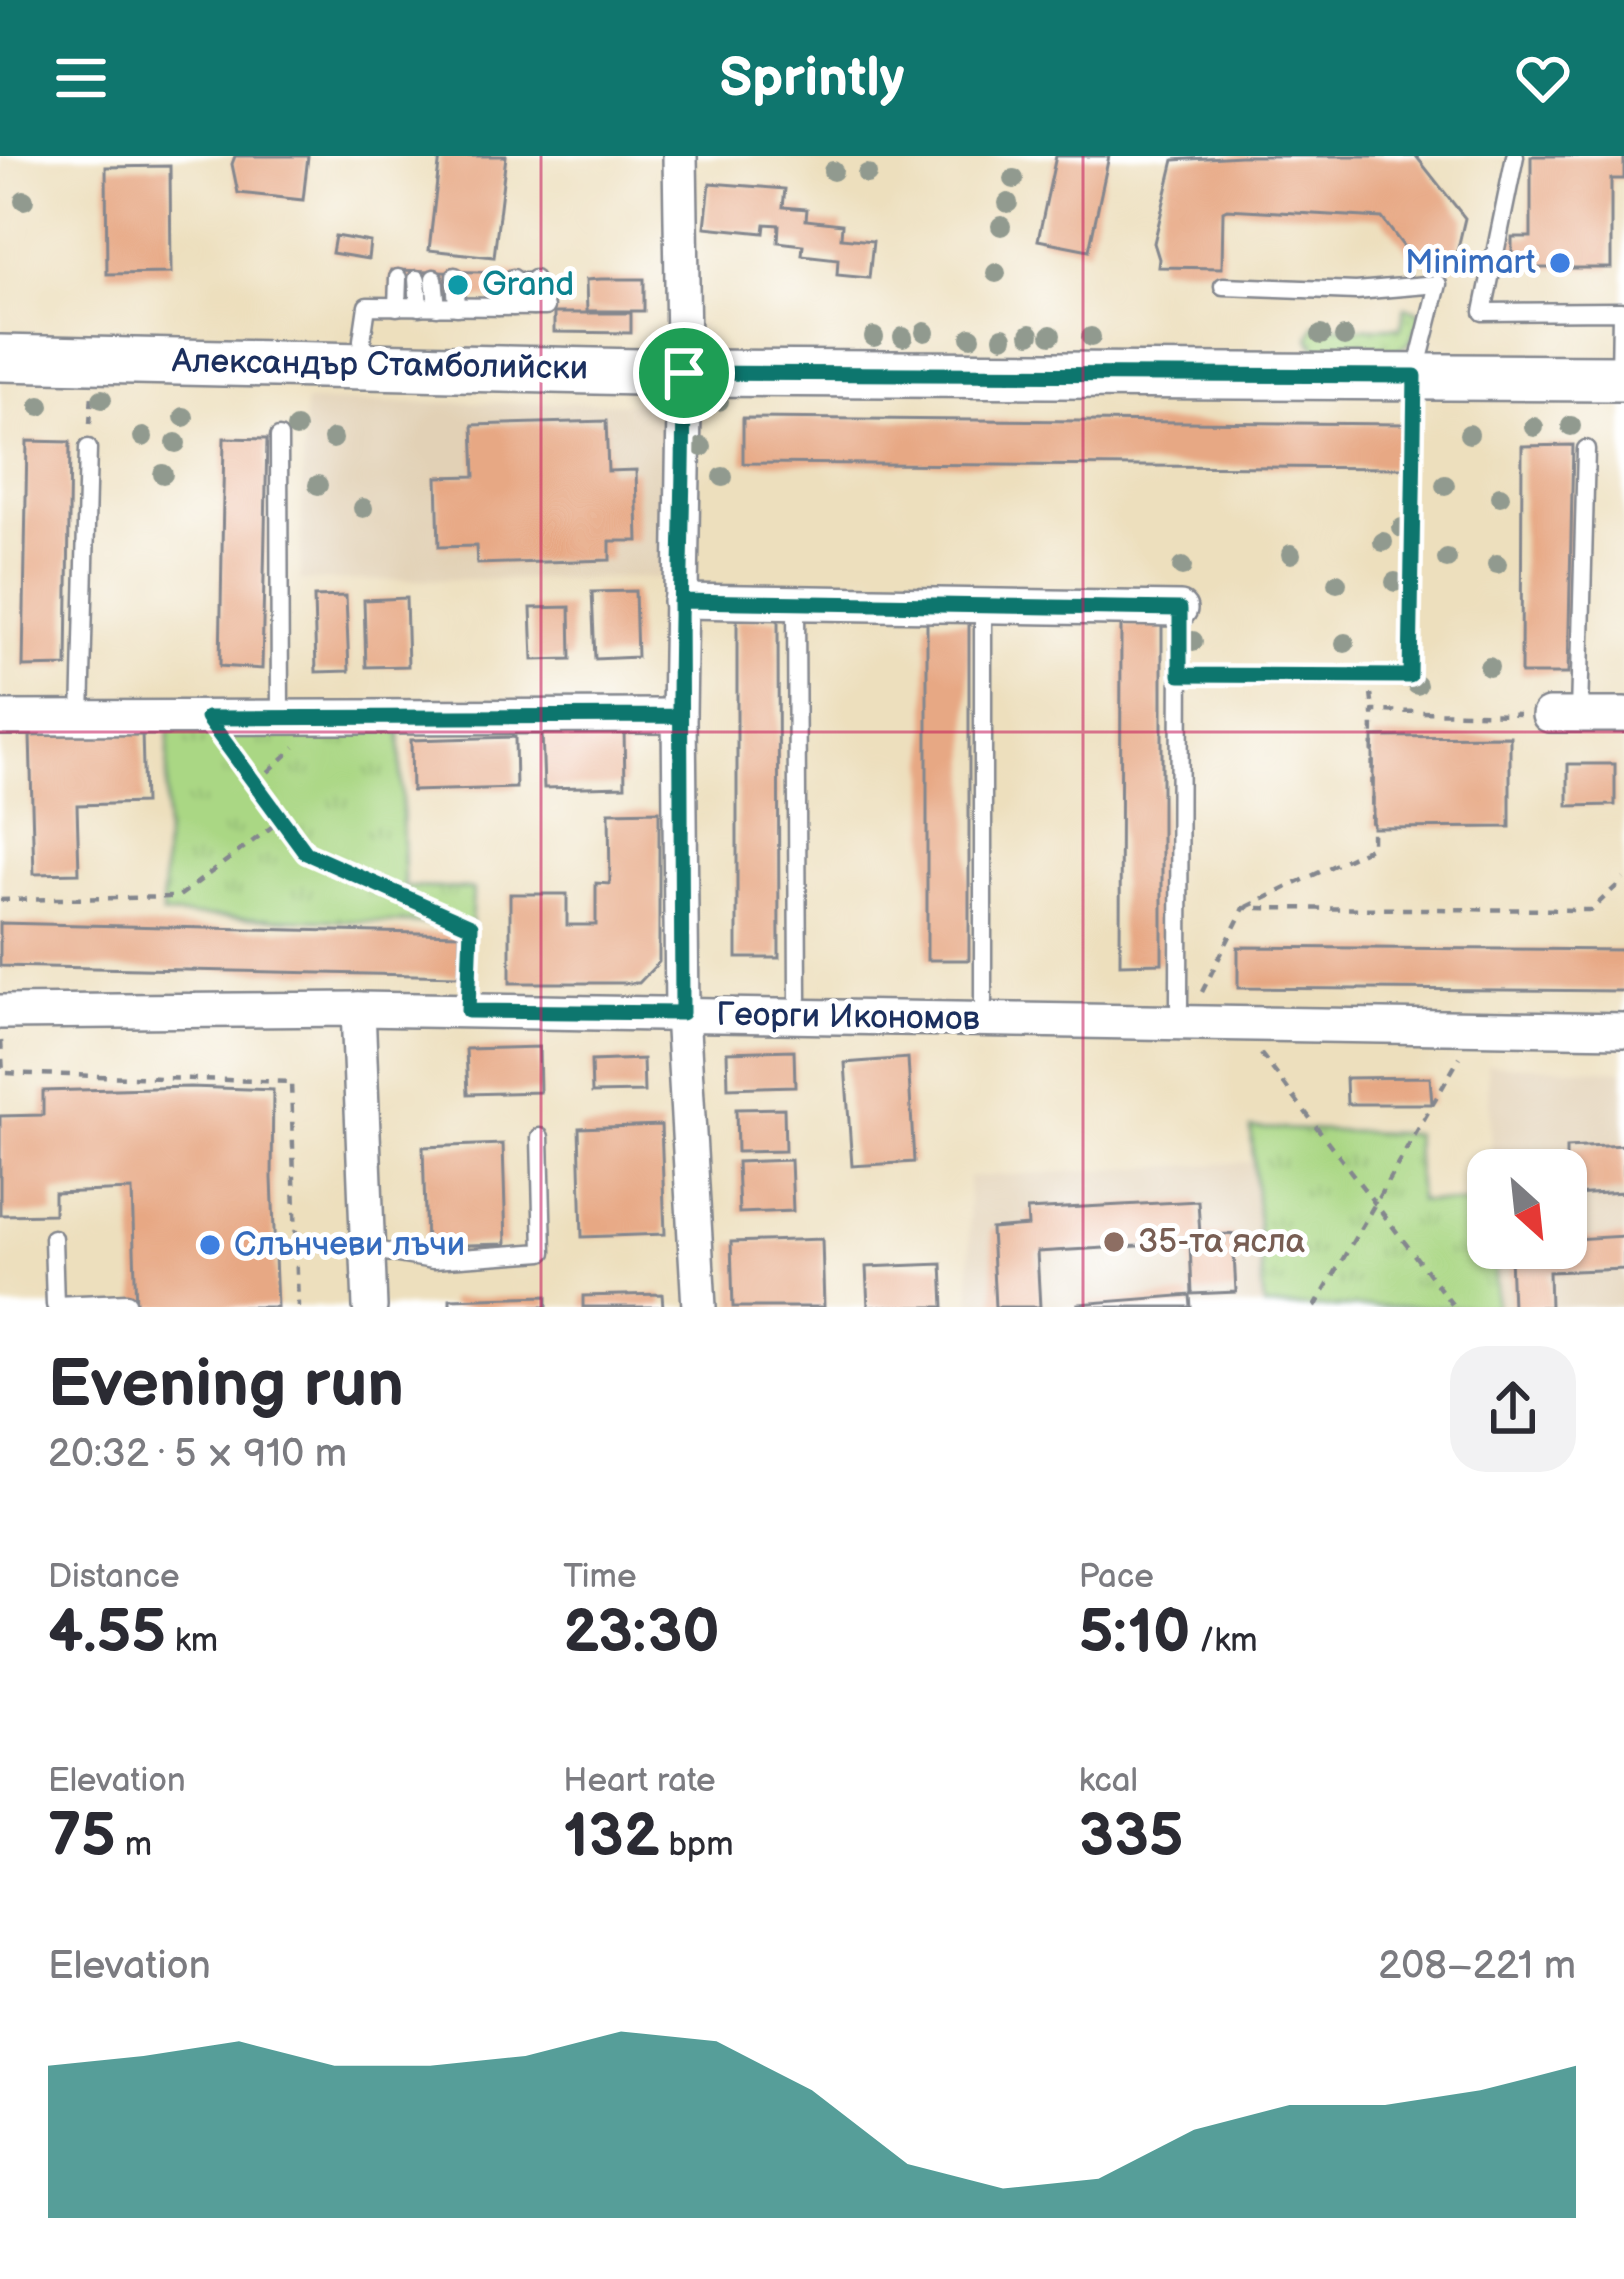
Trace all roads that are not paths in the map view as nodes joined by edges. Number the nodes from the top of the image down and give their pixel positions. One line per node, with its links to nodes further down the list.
1 (680, 156): 13 (street)
2 (1515, 156): 15 (lane)
3 (455, 276): 8 (lane)
4 (505, 278): 9 (lane)
5 (534, 279): 9 (lane)
6 (1223, 286): 14 (lane)
7 (428, 307): 8 (lane); 10 (lane); 10 (lane)
8 (458, 307): 9 (lane)
9 (506, 307)
10 (397, 308): 12 (lane)
11 (0, 358): 12 (street, Александър Стамболийски)
12 (368, 364): 13 (street, Александър Стамболийски)
13 (684, 373): 14 (street, Александър Стамболийски); 19 (street)
14 (1415, 376): 15 (street, Александър Стамболийски)
15 (1622, 378)
16 (280, 437): 28 (lane)
17 (88, 448): 27 (lane)
18 (1586, 449): 23 (lane)
19 (680, 601): 20 (street); 24 (street)
20 (796, 604): 21 (street); 29 (lane)
21 (983, 607): 22 (street); 30 (lane)
22 (1180, 609): 31 (lane)
23 (1564, 715): 25 (street)
24 (679, 716): 28 (street); 34 (street)
25 (1624, 716)
26 (0, 718): 27 (street)
27 (81, 718): 28 (street)
28 (280, 718)
29 (798, 998)
30 (982, 1001)
31 (1187, 1005)
32 (358, 1009): 33 (street, Георги Икономов); 34 (street, Георги Икономов); 38 (street)
33 (0, 1012)
34 (682, 1013): 35 (street, Георги Икономов); 41 (street)
35 (1624, 1030)
36 (540, 1137): 38 (lane)
37 (53, 1238): 39 (lane)
38 (368, 1249): 40 (street)
39 (127, 1307)
40 (370, 1307)
41 (699, 1307)

